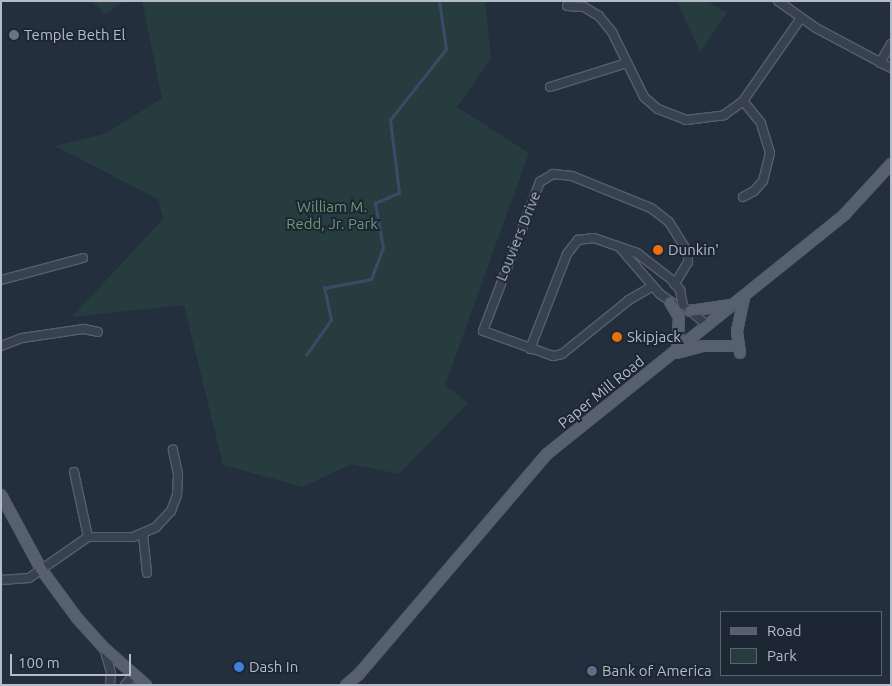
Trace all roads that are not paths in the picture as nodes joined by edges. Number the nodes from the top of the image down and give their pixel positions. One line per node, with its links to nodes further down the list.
1 (778, 1): 3 (street)
2 (567, 6): 6 (street)
3 (801, 18): 5 (street); 9 (street)
4 (891, 44): 5 (street)
5 (880, 62): 7 (street)
6 (627, 64): 8 (street); 9 (street)
7 (891, 68)
8 (550, 87)
9 (743, 101): 11 (street)
10 (891, 164): 17 (main road, Paper Mill Road)
11 (743, 196)
12 (621, 250): 15 (street); 16 (street); 24 (street)
13 (82, 258): 14 (street)
14 (1, 280)
15 (675, 284): 19 (street); 24 (street, Louviers Drive)
16 (653, 286): 18 (street); 24 (street, Louviers Drive)
17 (742, 299): 19 (main road); 20 (main road, Paper Mill Road); 26 (main road)
18 (670, 302): 19 (street); 25 (main road)
19 (686, 308): 20 (street)
20 (708, 326): 25 (main road, Paper Mill Road)
21 (98, 332): 22 (street)
22 (1, 346)
23 (731, 346): 25 (main road)
24 (530, 348)
25 (675, 352): 36 (main road, Paper Mill Road)
26 (740, 353)
27 (173, 450): 30 (street)
28 (74, 472): 31 (street)
29 (1, 494): 32 (main road)
30 (142, 535): 31 (street); 33 (street)
31 (88, 537): 32 (street)
32 (41, 569): 34 (street); 35 (main road)
33 (147, 573)
34 (1, 580)
35 (104, 648): 37 (main road); 38 (street)
36 (359, 674): 41 (main road, Paper Mill Road); 42 (main road, Paper Mill Road)
37 (134, 675): 39 (street); 40 (main road)
38 (110, 685)
39 (126, 685)
40 (146, 685)
41 (346, 685)
42 (355, 685)

